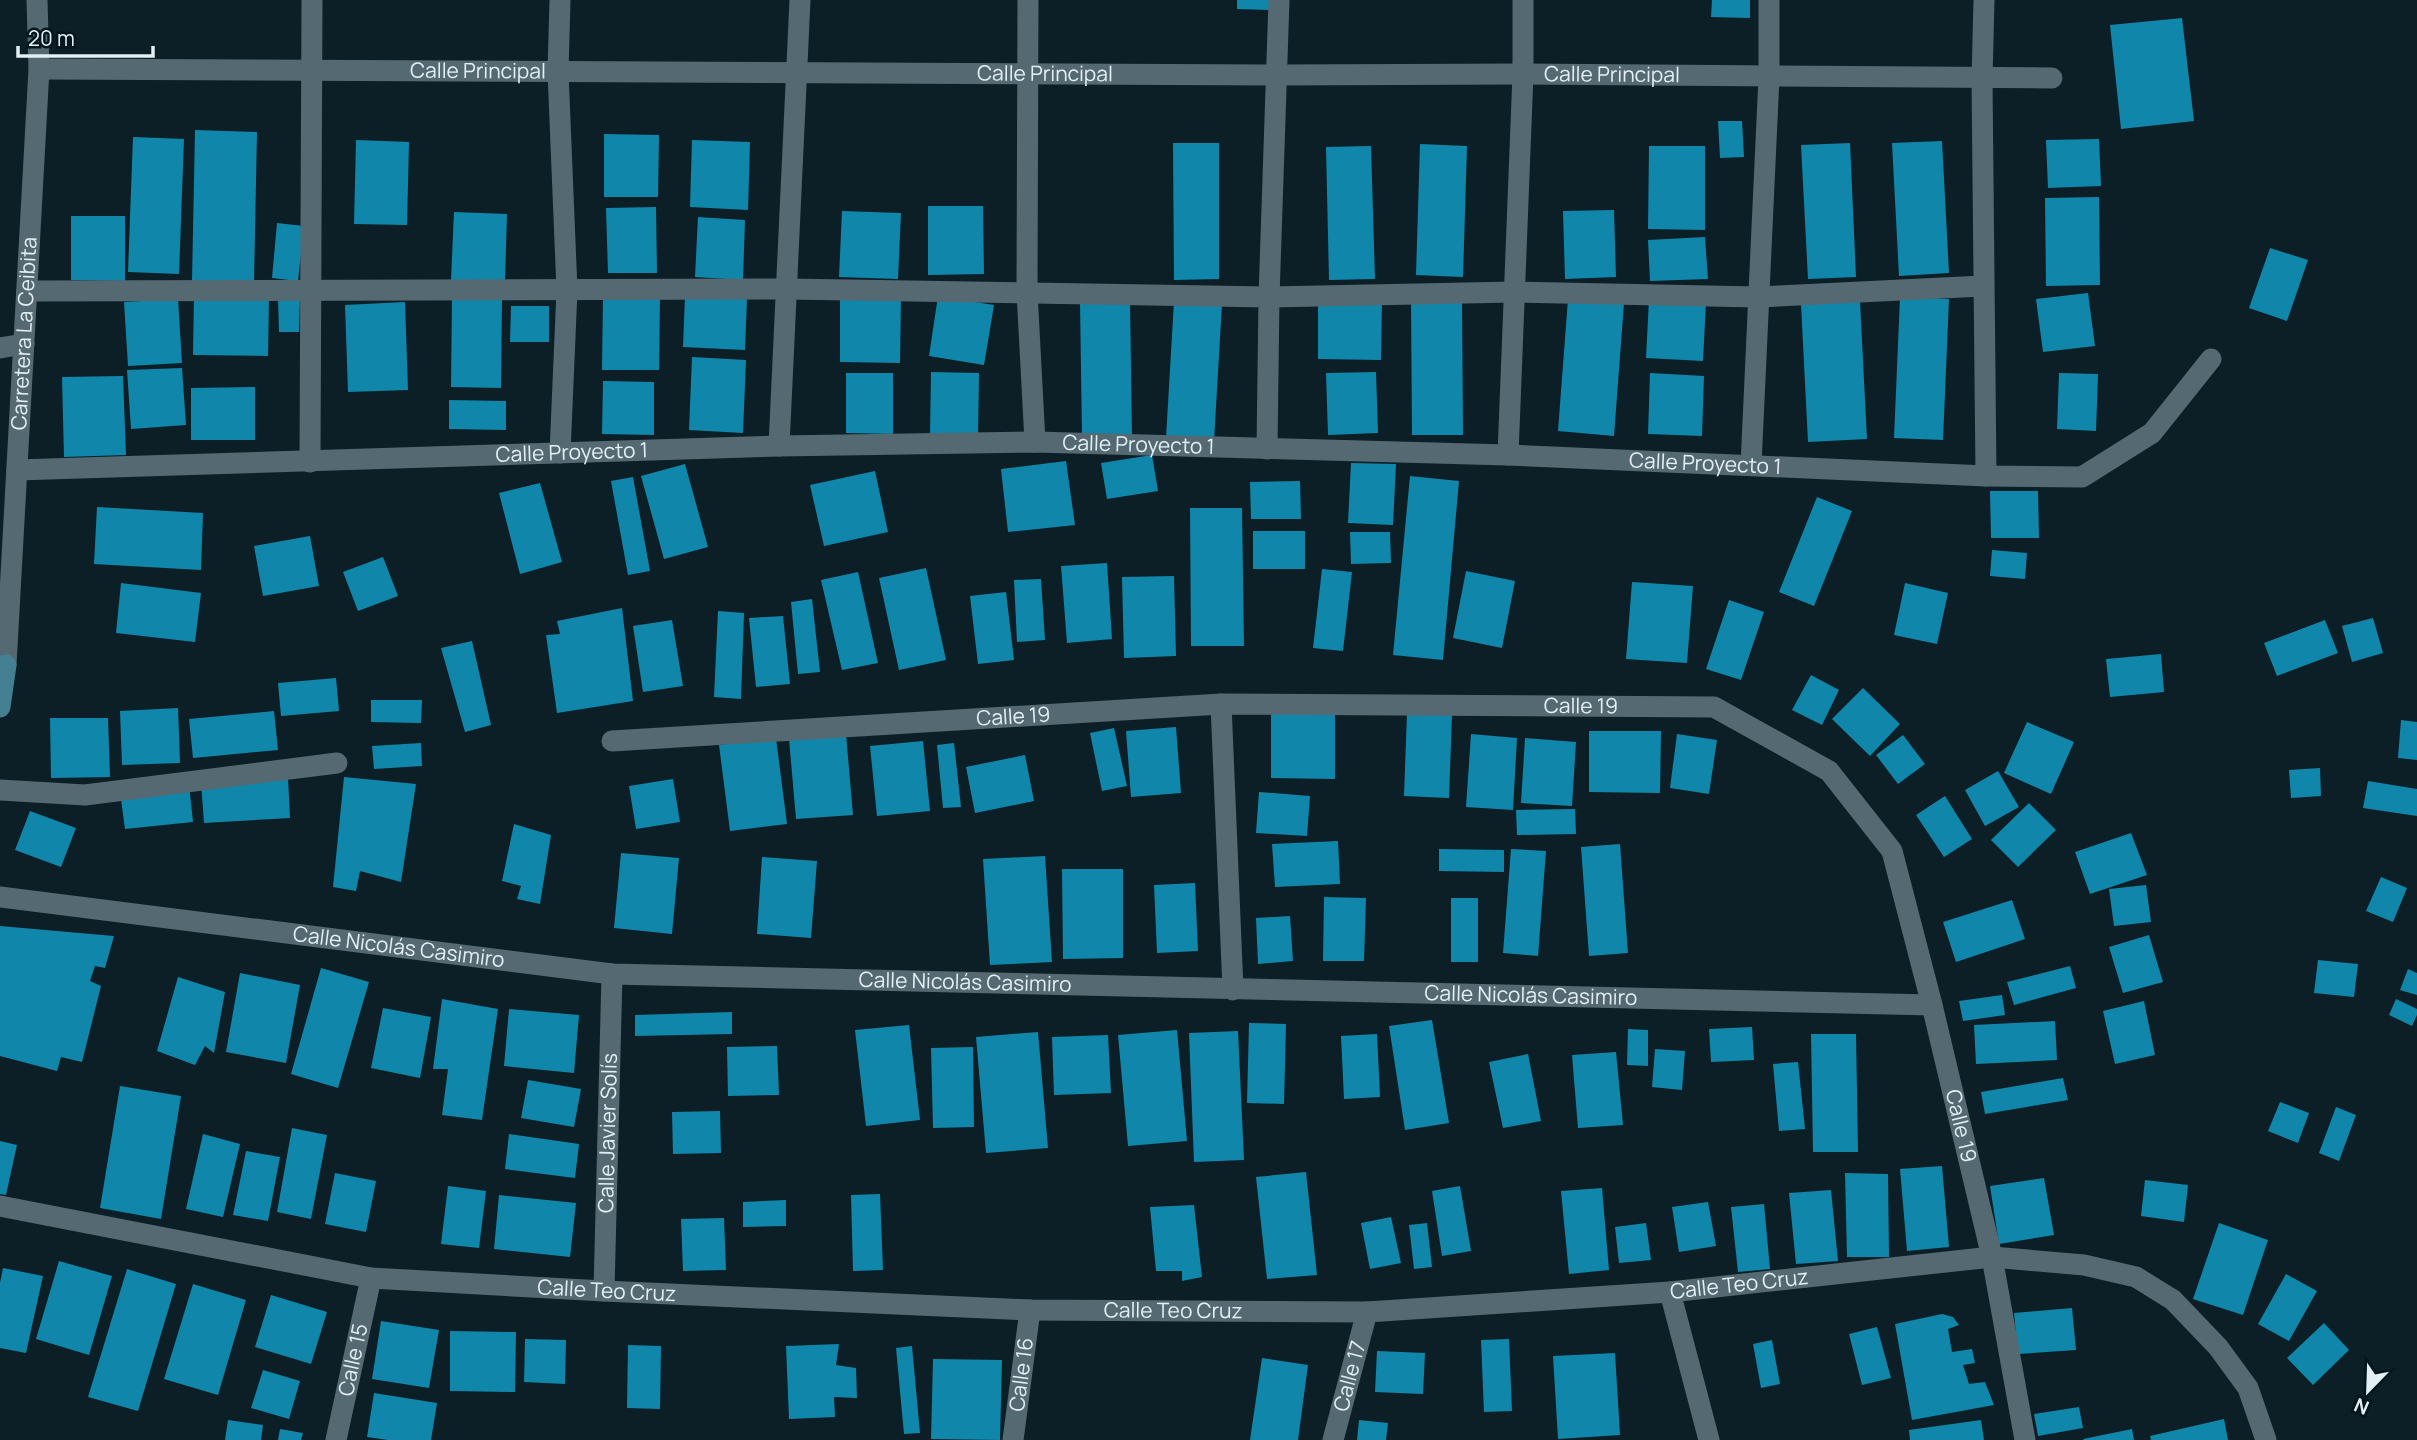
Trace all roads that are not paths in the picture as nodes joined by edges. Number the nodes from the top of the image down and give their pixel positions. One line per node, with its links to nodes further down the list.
1 (37, 0): 10 (street, Carretera La Ceibita)
2 (312, 0): 11 (street)
3 (560, 0): 12 (street)
4 (800, 0): 13 (street)
5 (1028, 0): 14 (street)
6 (1279, 0): 16 (street)
7 (1523, 0): 15 (street)
8 (1769, 0): 17 (street)
9 (1984, 0): 19 (street)
10 (39, 69): 11 (street, Calle Principal); 23 (street, Carretera La Ceibita)
11 (311, 70): 12 (street, Calle Principal); 24 (street)
12 (558, 72): 13 (street, Calle Principal); 22 (street)
13 (797, 73): 14 (street, Calle Principal); 21 (street)
14 (1027, 74): 16 (street, Calle Principal); 25 (street)
15 (1523, 74): 16 (street, Calle Principal); 17 (street, Calle Principal); 26 (street)
16 (1276, 75): 27 (street)
17 (1769, 77): 19 (street, Calle Principal); 28 (street)
18 (2052, 78): 19 (street, Calle Principal)
19 (1982, 79): 20 (street)
20 (1983, 286): 28 (street); 40 (street)
21 (787, 289): 22 (street); 25 (street); 33 (street)
22 (567, 290): 24 (street); 35 (street)
23 (27, 291): 24 (street); 29 (street, Carretera La Ceibita)
24 (310, 292): 37 (street)
25 (1027, 292): 27 (street); 32 (street)
26 (1514, 292): 27 (street); 28 (street); 36 (street)
27 (1269, 297): 34 (street)
28 (1758, 297): 38 (street)
29 (24, 344): 30 (street); 39 (street, Carretera La Ceibita)
30 (0, 348)
31 (2211, 359): 40 (street, Calle Proyecto 1)
32 (1035, 442): 33 (street, Calle Proyecto 1); 34 (street, Calle Proyecto 1)
33 (779, 446): 35 (street, Calle Proyecto 1)
34 (1267, 449): 36 (street, Calle Proyecto 1)
35 (560, 453): 37 (street, Calle Proyecto 1)
36 (1508, 455): 38 (street, Calle Proyecto 1)
37 (310, 462): 39 (street, Calle Proyecto 1)
38 (1751, 466): 40 (street, Calle Proyecto 1)
39 (17, 470): 41 (street, Carretera La Ceibita)
40 (1986, 476)
41 (3, 665): 43 (main road, Carretera La Ceibita)
42 (1221, 704): 44 (street, Calle 19); 49 (street); 50 (street, Calle 19)
43 (0, 707)
44 (612, 741)
45 (337, 763): 46 (street)
46 (0, 790)
47 (0, 897): 48 (street, Calle Nicolás Casimiro)
48 (612, 974): 49 (street, Calle Nicolás Casimiro); 54 (street, Calle Javier Solís)
49 (1233, 990): 50 (street, Calle Nicolás Casimiro)
50 (1932, 1005): 52 (street, Calle 19)
51 (0, 1206): 53 (street, Calle Teo Cruz)
52 (1992, 1257): 55 (street, Calle Teo Cruz); 62 (street, Calle 19); 63 (street, Calle Teo Cruz)
53 (371, 1278): 54 (street, Calle Teo Cruz); 58 (street, Calle 15)
54 (604, 1291): 56 (street, Calle Teo Cruz)
55 (1670, 1292): 57 (street, Calle Teo Cruz); 61 (street)
56 (1030, 1310): 57 (street, Calle Teo Cruz); 59 (street, Calle 16)
57 (1367, 1312): 60 (street, Calle 17)
58 (336, 1440)
59 (1013, 1440)
60 (1332, 1440)
61 (1709, 1440)
62 (2025, 1440)
63 (2266, 1440)

